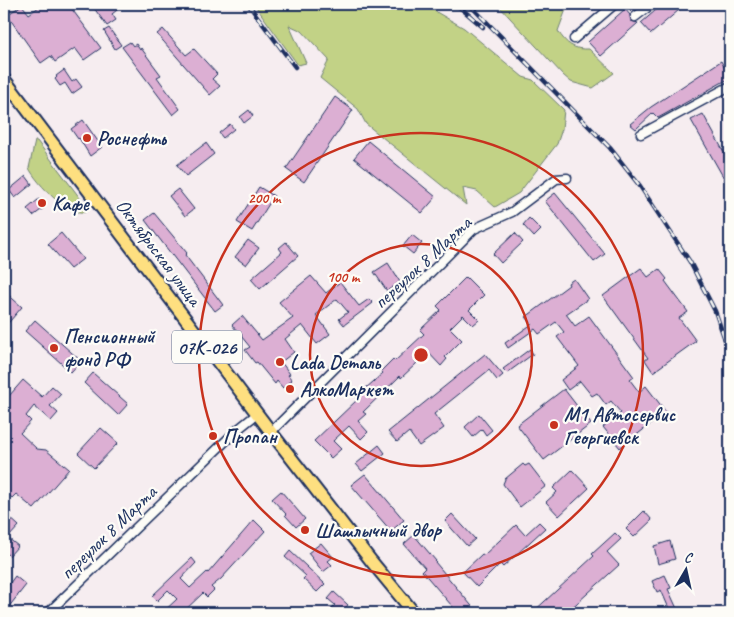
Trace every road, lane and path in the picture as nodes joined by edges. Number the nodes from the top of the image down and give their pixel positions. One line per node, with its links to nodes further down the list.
1 (614, 4): 4 (street)
2 (652, 4): 3 (street)
3 (635, 17)
4 (574, 39)
5 (4, 79): 9 (main road, Октябрьская улица / 07К-026)
6 (730, 86): 7 (street)
7 (641, 134)
8 (567, 178): 10 (street, переулок 8 Марта)
9 (257, 414): 10 (main road, Октябрьская улица / 07К-026); 11 (street, переулок 8 Марта)
10 (271, 432): 12 (main road, Октябрьская улица / 07К-026)
11 (48, 613)
12 (414, 613)

